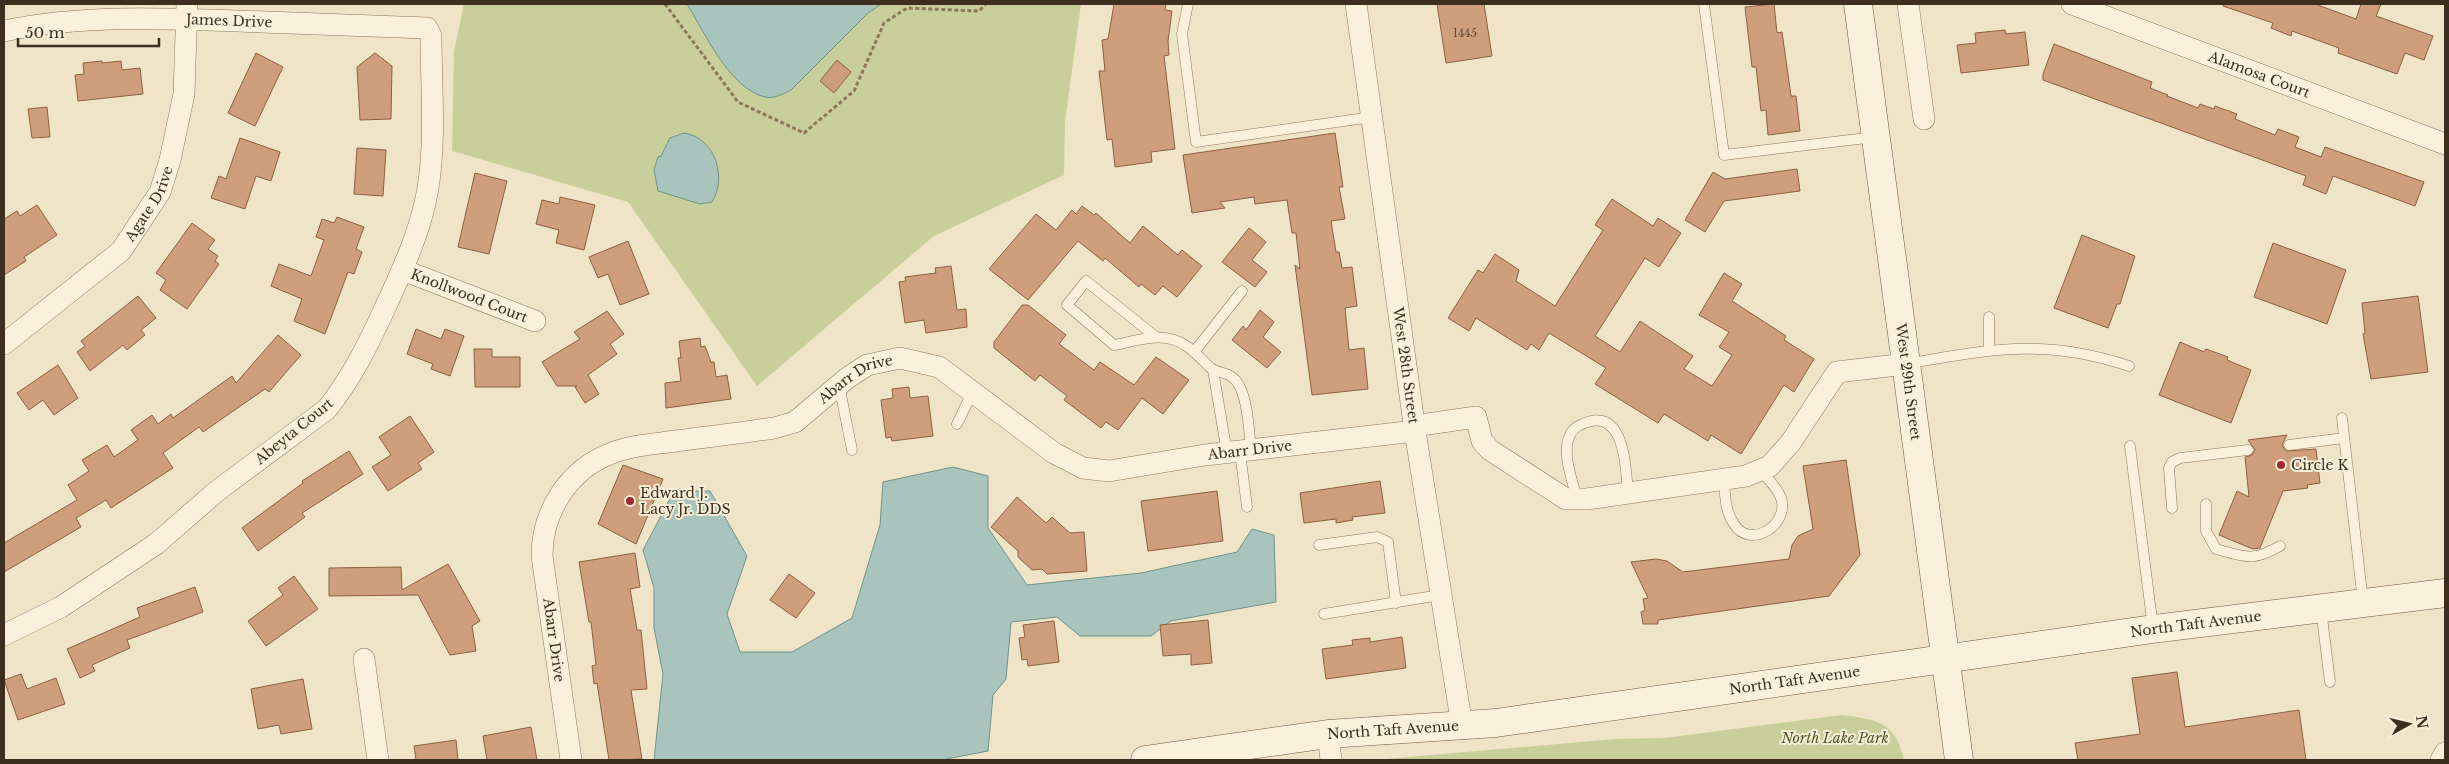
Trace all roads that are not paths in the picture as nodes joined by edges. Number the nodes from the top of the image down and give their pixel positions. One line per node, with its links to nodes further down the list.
1 (1188, 4): 10 (lane)
2 (1356, 4): 10 (street, West 28th Street)
3 (1704, 4): 12 (lane)
4 (1858, 4): 12 (main road, West 29th Street)
5 (1908, 4): 11 (street)
6 (2072, 4): 13 (street, Alamosa Court)
7 (187, 11): 8 (street, James Drive); 9 (street, James Drive); 19 (street, Agate Drive)
8 (427, 28): 14 (street, Abeyta Court)
9 (4, 32)
10 (1372, 117): 29 (street, West 28th Street)
11 (1924, 120)
12 (1876, 137): 22 (main road, West 29th Street)
13 (2445, 144)
14 (403, 270): 17 (street, Knollwood Court); 52 (street, Abeyta Court)
15 (1242, 291): 21 (lane)
16 (1989, 317): 20 (lane)
17 (535, 321)
18 (1156, 337): 18 (lane); 21 (lane)
19 (4, 344)
20 (1988, 350): 22 (lane); 23 (lane)
21 (1194, 352): 24 (lane)
22 (1906, 364): 36 (street); 54 (main road, West 29th Street)
23 (2129, 366)
24 (1213, 370): 35 (lane); 35 (lane)
25 (839, 385): 26 (street, Abarr Drive); 33 (lane); 60 (street, Abarr Drive)
26 (973, 391): 28 (lane); 35 (street, Abarr Drive)
27 (2342, 418): 30 (lane)
28 (957, 424)
29 (1415, 429): 35 (street, Abarr Drive); 39 (street, Abarr Drive); 46 (street, West 28th Street)
30 (2344, 438): 31 (lane); 48 (lane)
31 (2289, 445)
32 (2130, 446): 51 (lane)
33 (852, 450)
34 (2248, 450): 42 (lane)
35 (1240, 452): 41 (lane)
36 (1760, 470): 37 (street); 37 (lane)
37 (1724, 480): 38 (street)
38 (1628, 494): 39 (street); 39 (lane)
39 (1577, 499)
40 (2206, 504): 44 (lane)
41 (1247, 507)
42 (2172, 508)
43 (1319, 545): 47 (lane)
44 (2280, 546)
45 (2445, 593): 48 (main road, North Taft Avenue)
46 (1440, 595): 47 (lane); 56 (street, West 28th Street)
47 (1396, 602): 50 (lane)
48 (2364, 603): 49 (main road, North Taft Avenue)
49 (2321, 608): 51 (main road, North Taft Avenue); 55 (lane)
50 (1324, 614)
51 (2153, 629): 54 (main road, North Taft Avenue)
52 (4, 635)
53 (364, 658): 59 (street)
54 (1946, 658): 56 (main road, North Taft Avenue); 62 (main road, West 29th Street)
55 (2330, 682)
56 (1462, 726): 57 (main road, North Taft Avenue)
57 (1330, 747): 61 (main road, North Taft Avenue)
58 (2445, 753): 63 (street)
59 (378, 760)
60 (571, 760)
61 (1145, 760)
62 (1959, 760)
63 (2441, 760)

